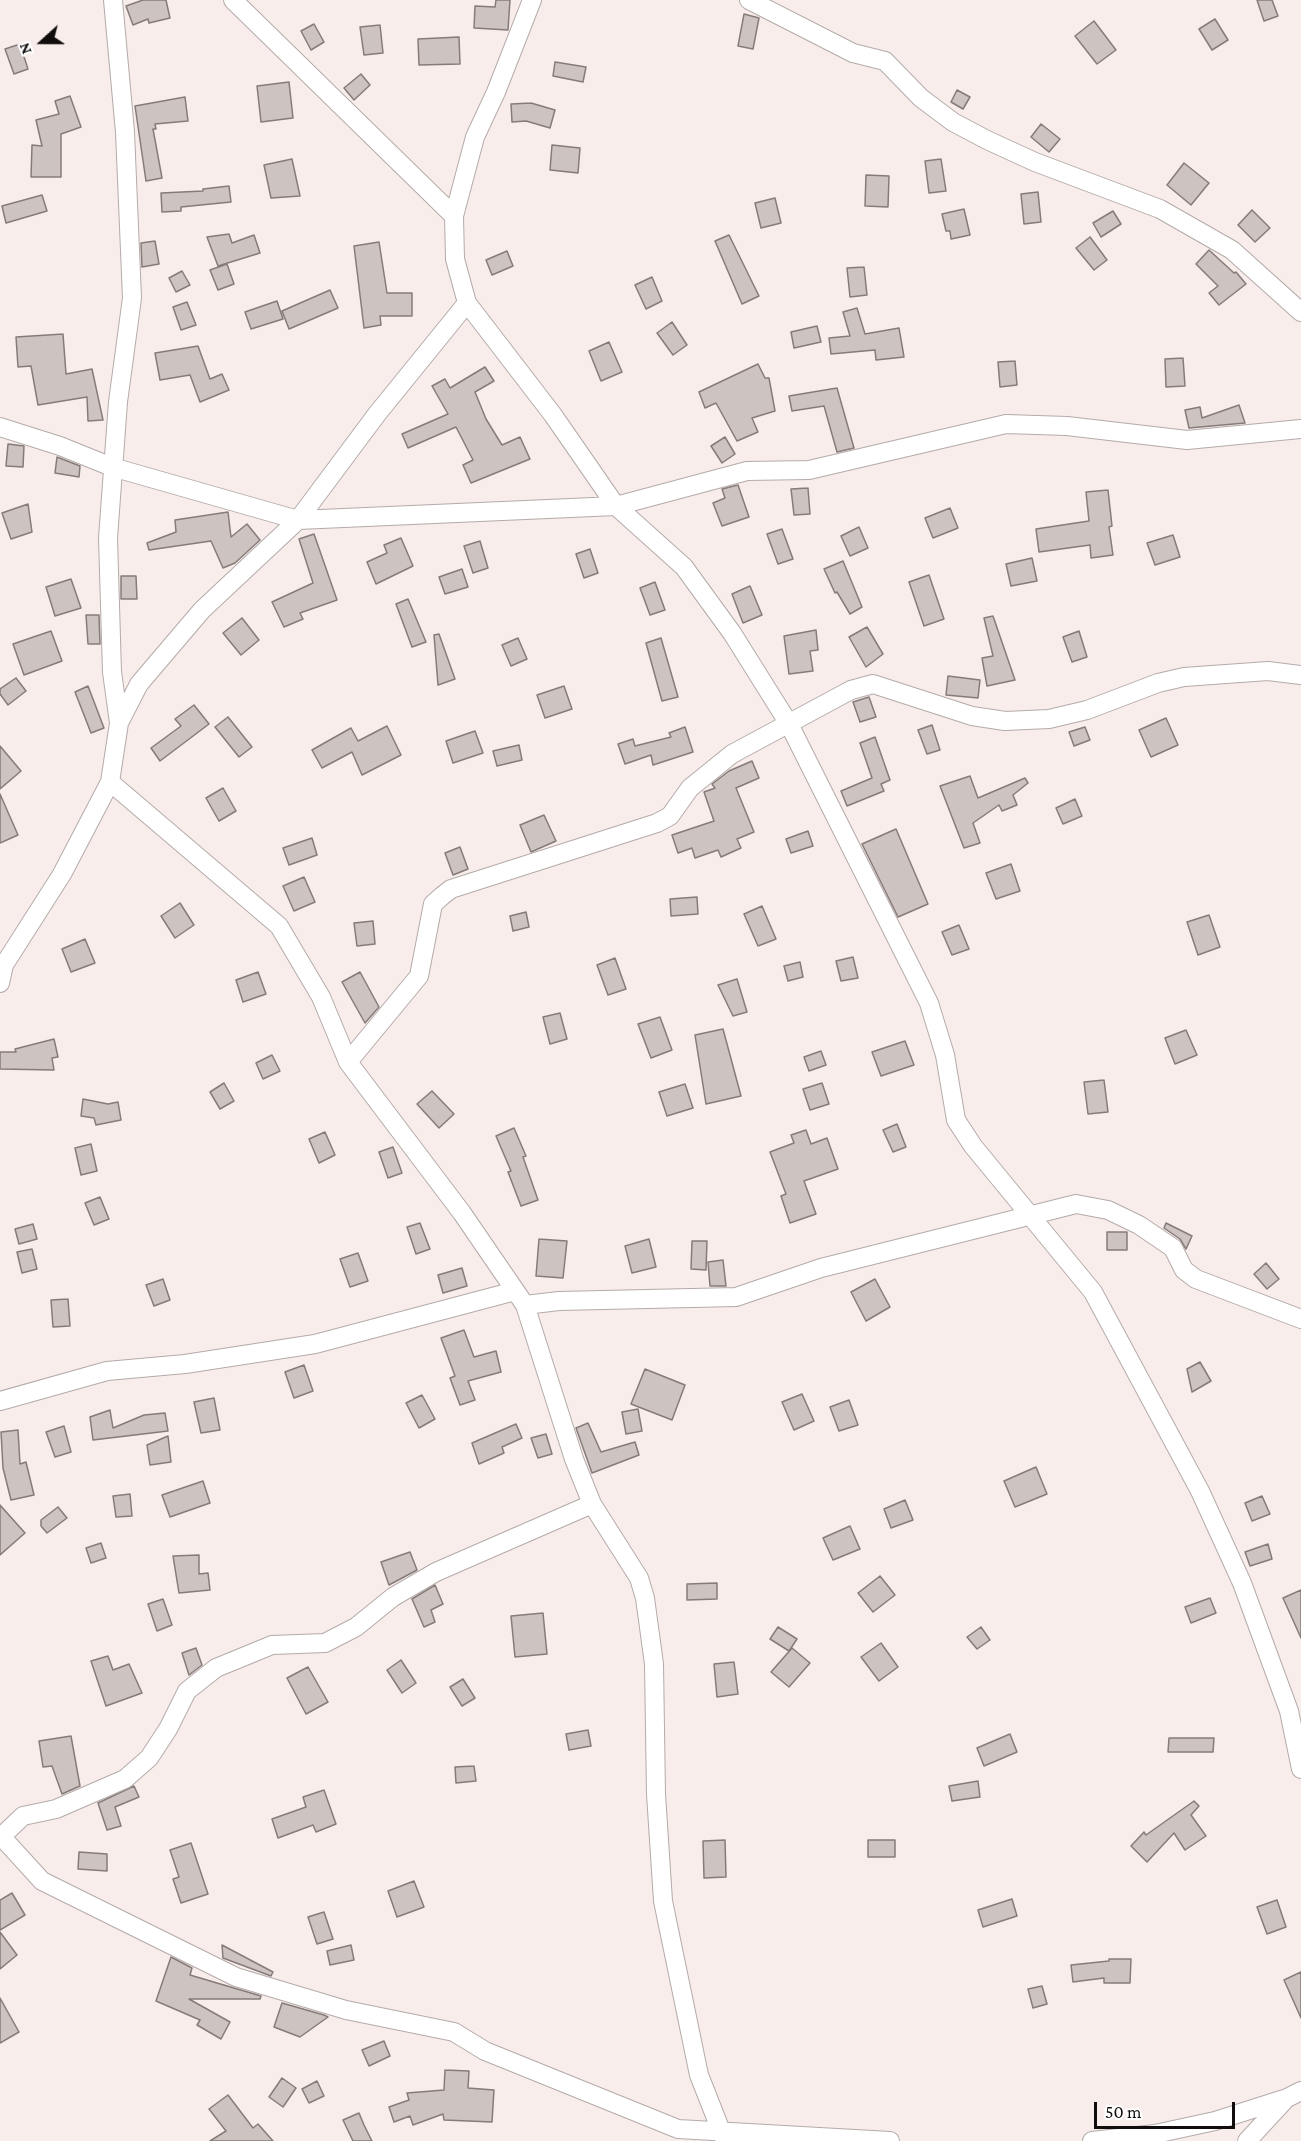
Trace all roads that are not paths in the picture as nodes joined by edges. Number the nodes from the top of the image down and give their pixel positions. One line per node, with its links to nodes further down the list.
1 (113, 0): 10 (street)
2 (233, 0): 5 (street)
3 (532, 0): 5 (street)
4 (749, 0): 7 (street)
5 (454, 216): 6 (street)
6 (467, 303): 11 (street); 12 (street)
7 (1301, 312)
8 (0, 427): 10 (street)
9 (1301, 429): 11 (street)
10 (112, 467): 12 (street); 14 (street)
11 (616, 506): 12 (street); 15 (street)
12 (298, 520): 14 (street)
13 (1301, 675): 15 (street)
14 (119, 723): 16 (street)
15 (789, 724): 18 (street); 19 (street)
16 (110, 782): 17 (street); 18 (street)
17 (1, 968)
18 (348, 1062): 20 (street)
19 (1031, 1214): 20 (street); 21 (street); 24 (street)
20 (520, 1298): 22 (street); 23 (street)
21 (1301, 1319)
22 (0, 1401)
23 (592, 1503): 25 (street); 27 (street)
24 (1301, 1769)
25 (1, 1835): 27 (street)
26 (1294, 2094): 29 (street); 30 (street)
27 (723, 2136): 28 (street)
28 (890, 2141)
29 (1092, 2141)
30 (1247, 2141)

